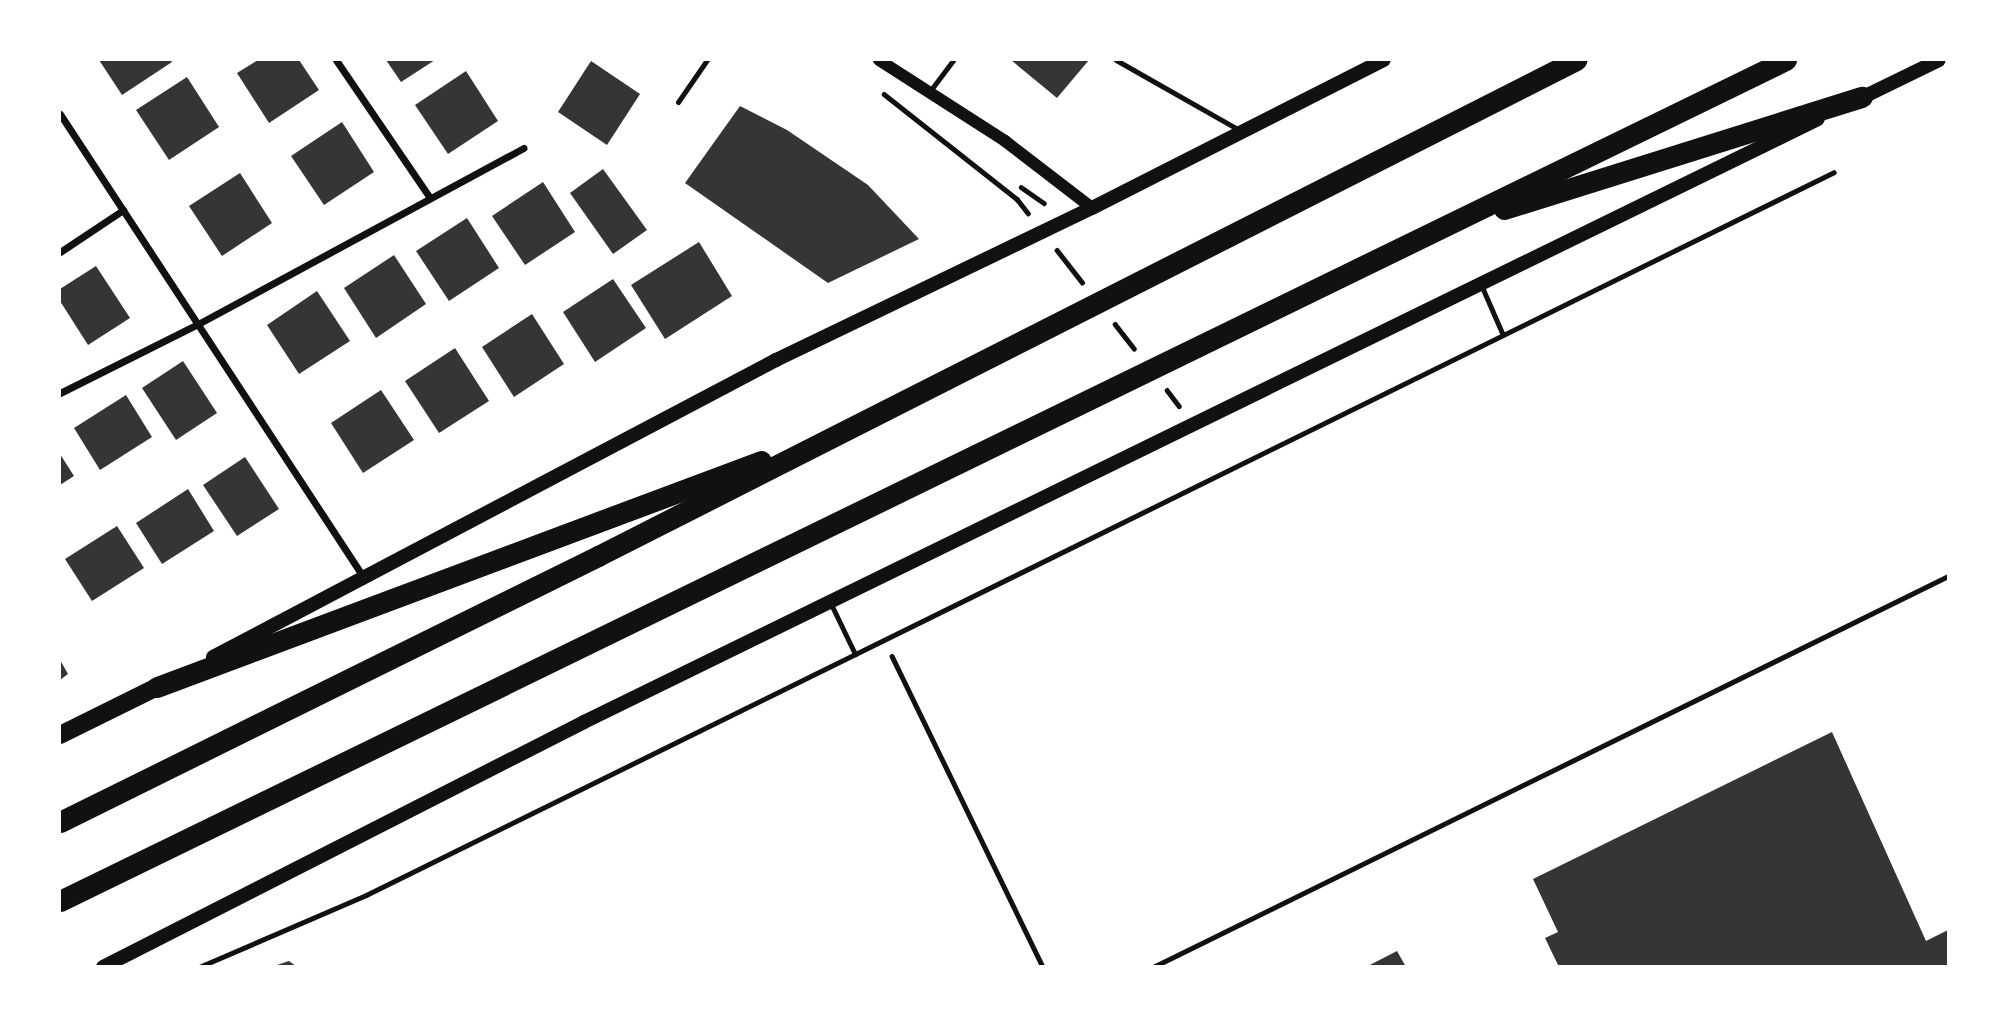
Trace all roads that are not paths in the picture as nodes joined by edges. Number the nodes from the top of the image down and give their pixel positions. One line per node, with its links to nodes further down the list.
1 (335, 60): 17 (street)
2 (708, 60): 12 (lane)
3 (879, 60): 10 (street)
4 (953, 60): 10 (lane)
5 (1116, 60): 14 (lane)
6 (1384, 60): 14 (main road)
7 (1576, 60): 26 (highway)
8 (1786, 60): 20 (highway)
9 (1939, 60): 11 (main road)
10 (929, 92): 18 (street)
11 (1862, 97): 20 (highway); 22 (main road)
12 (678, 102)
13 (60, 114): 19 (street)
14 (1242, 131): 18 (main road)
15 (523, 148): 17 (street)
16 (1834, 172): 24 (lane)
17 (430, 198): 23 (street)
18 (1092, 208): 28 (main road)
19 (123, 210): 21 (street); 23 (street)
20 (1439, 229): 34 (highway)
21 (60, 252)
22 (1481, 285): 24 (lane); 29 (main road)
23 (198, 324): 25 (street); 28 (street)
24 (1503, 335): 30 (lane)
25 (60, 393)
26 (861, 423): 31 (highway); 33 (highway)
27 (1948, 576): 37 (lane)
28 (364, 578): 31 (main road)
29 (830, 602): 30 (lane); 35 (main road)
30 (855, 654): 36 (lane)
31 (157, 687): 32 (main road)
32 (60, 735)
33 (60, 822)
34 (60, 901)
35 (103, 967)
36 (199, 967)
37 (1153, 967)

